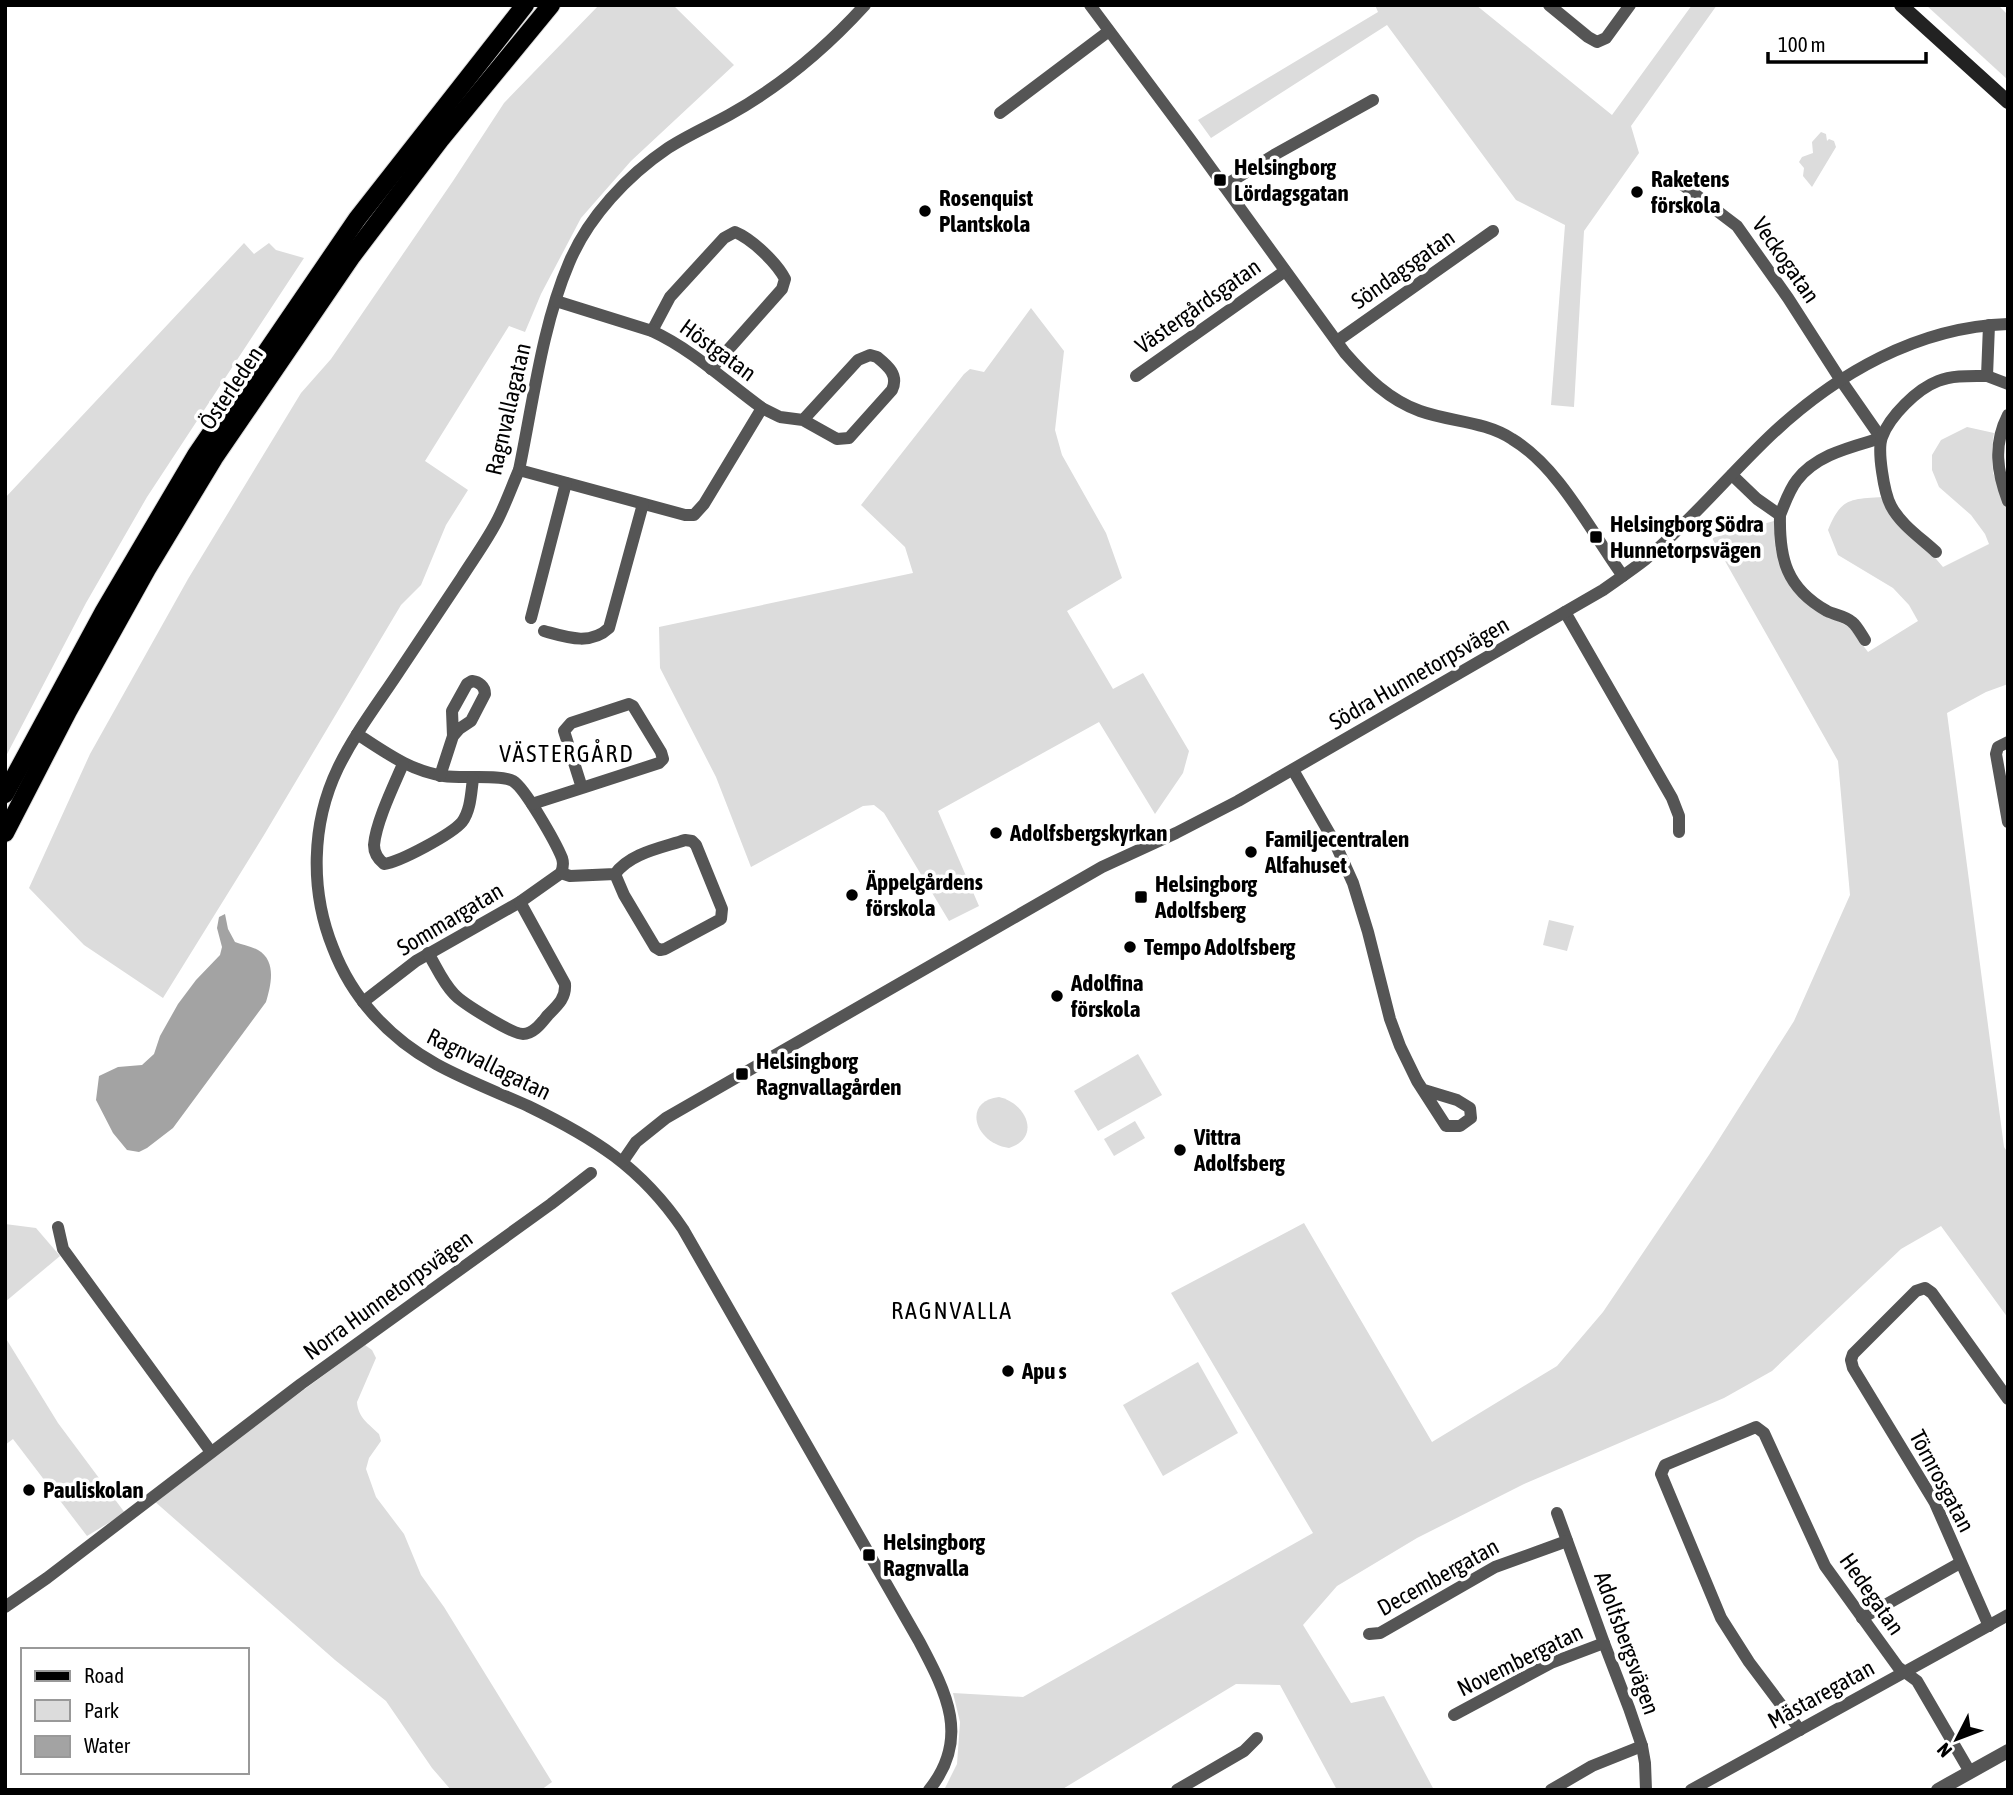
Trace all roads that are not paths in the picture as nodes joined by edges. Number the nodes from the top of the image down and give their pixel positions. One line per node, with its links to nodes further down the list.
1 (524, 5): 50 (main road, Österleden)
2 (551, 5): 54 (main road, Österleden)
3 (865, 5): 16 (street, Ragnvallagatan)
4 (1090, 5): 8 (street, Västergårdsgatan)
5 (1549, 5): 6 (street)
6 (1630, 5)
7 (1900, 5): 10 (main road)
8 (1109, 32): 11 (street); 13 (street, Västergårdsgatan)
9 (1373, 100): 13 (street)
10 (2008, 102)
11 (1000, 113)
12 (1679, 182): 24 (street, Veckogatan)
13 (1224, 186): 15 (street, Västergårdsgatan)
14 (1493, 231): 20 (street, Söndagsgatan)
15 (1285, 271): 20 (street, Västergårdsgatan); 22 (street, Västergårdsgatan)
16 (556, 301): 19 (street, Höstgatan); 30 (street, Ragnvallagatan)
17 (2008, 324): 18 (street, Södra Hunnetorpsvägen)
18 (1989, 325): 23 (street); 24 (street, Södra Hunnetorpsvägen)
19 (652, 331): 21 (street, Höstgatan); 21 (street)
20 (1337, 341): 37 (street, Västergårdsgatan)
21 (711, 369): 26 (street, Höstgatan)
22 (1136, 376)
23 (1987, 376): 25 (street); 29 (street)
24 (1840, 379): 29 (street); 31 (street, Södra Hunnetorpsvägen)
25 (2008, 384)
26 (762, 408): 28 (street); 34 (street, Höstgatan)
27 (2008, 415): 33 (street)
28 (803, 420): 28 (street)
29 (1881, 438): 35 (street); 36 (street)
30 (519, 470): 32 (street, Höstgatan); 42 (street, Ragnvallagatan)
31 (1732, 475): 35 (street); 37 (street, Södra Hunnetorpsvägen)
32 (566, 483): 34 (street, Höstgatan); 39 (street)
33 (2008, 501)
34 (643, 504): 40 (street)
35 (1780, 515): 41 (street)
36 (1936, 552)
37 (1623, 576): 38 (street, Södra Hunnetorpsvägen)
38 (1565, 612): 46 (street, Södra Hunnetorpsvägen); 53 (street)
39 (531, 618)
40 (544, 631)
41 (1865, 640)
42 (357, 734): 45 (street); 59 (street, Ragnvallagatan)
43 (453, 736): 47 (street)
44 (2008, 742): 52 (street)
45 (403, 764): 47 (street); 48 (street)
46 (1293, 770): 60 (street); 61 (street, Södra Hunnetorpsvägen)
47 (440, 776): 48 (street)
48 (474, 779): 51 (street)
49 (582, 788): 49 (street); 51 (street)
50 (5, 794)
51 (532, 804): 55 (street)
52 (2008, 822)
53 (1679, 832)
54 (5, 833)
55 (561, 873): 56 (street); 57 (street, Sommargatan)
56 (615, 874): 56 (street)
57 (520, 902): 58 (street, Sommargatan); 58 (street)
58 (428, 953): 59 (street, Sommargatan)
59 (363, 1002): 61 (street, Ragnvallagatan)
60 (1424, 1090)
61 (623, 1161): 82 (street, Ragnvallagatan)
62 (591, 1173): 65 (street, Norra Hunnetorpsvägen)
63 (58, 1227): 65 (street)
64 (2008, 1399): 68 (street, Törnrosgatan)
65 (211, 1451): 69 (street, Norra Hunnetorpsvägen)
66 (1557, 1513): 67 (street, Adolfsbergsvägen)
67 (1567, 1541): 73 (street, Decembergatan); 74 (street, Adolfsbergsvägen)
68 (1960, 1563): 71 (street); 72 (street, Törnrosgatan)
69 (5, 1606)
70 (2008, 1615): 72 (street, Mästaregatan)
71 (1862, 1618): 75 (street, Hedegatan); 77 (street, Hedegatan)
72 (1989, 1626): 75 (street, Mästaregatan)
73 (1369, 1634)
74 (1604, 1643): 76 (street, Novembergatan); 79 (street, Adolfsbergsvägen)
75 (1904, 1671): 77 (street, Mästaregatan); 81 (street, Hedegatan)
76 (1454, 1715)
77 (1800, 1730): 86 (street, Mästaregatan)
78 (1257, 1738): 83 (street)
79 (1642, 1746): 84 (street); 85 (street, Adolfsbergsvägen)
80 (2008, 1751): 81 (street)
81 (1970, 1772): 87 (street)
82 (929, 1790)
83 (1177, 1790)
84 (1551, 1790)
85 (1646, 1790)
86 (1691, 1790)
87 (1938, 1790)

